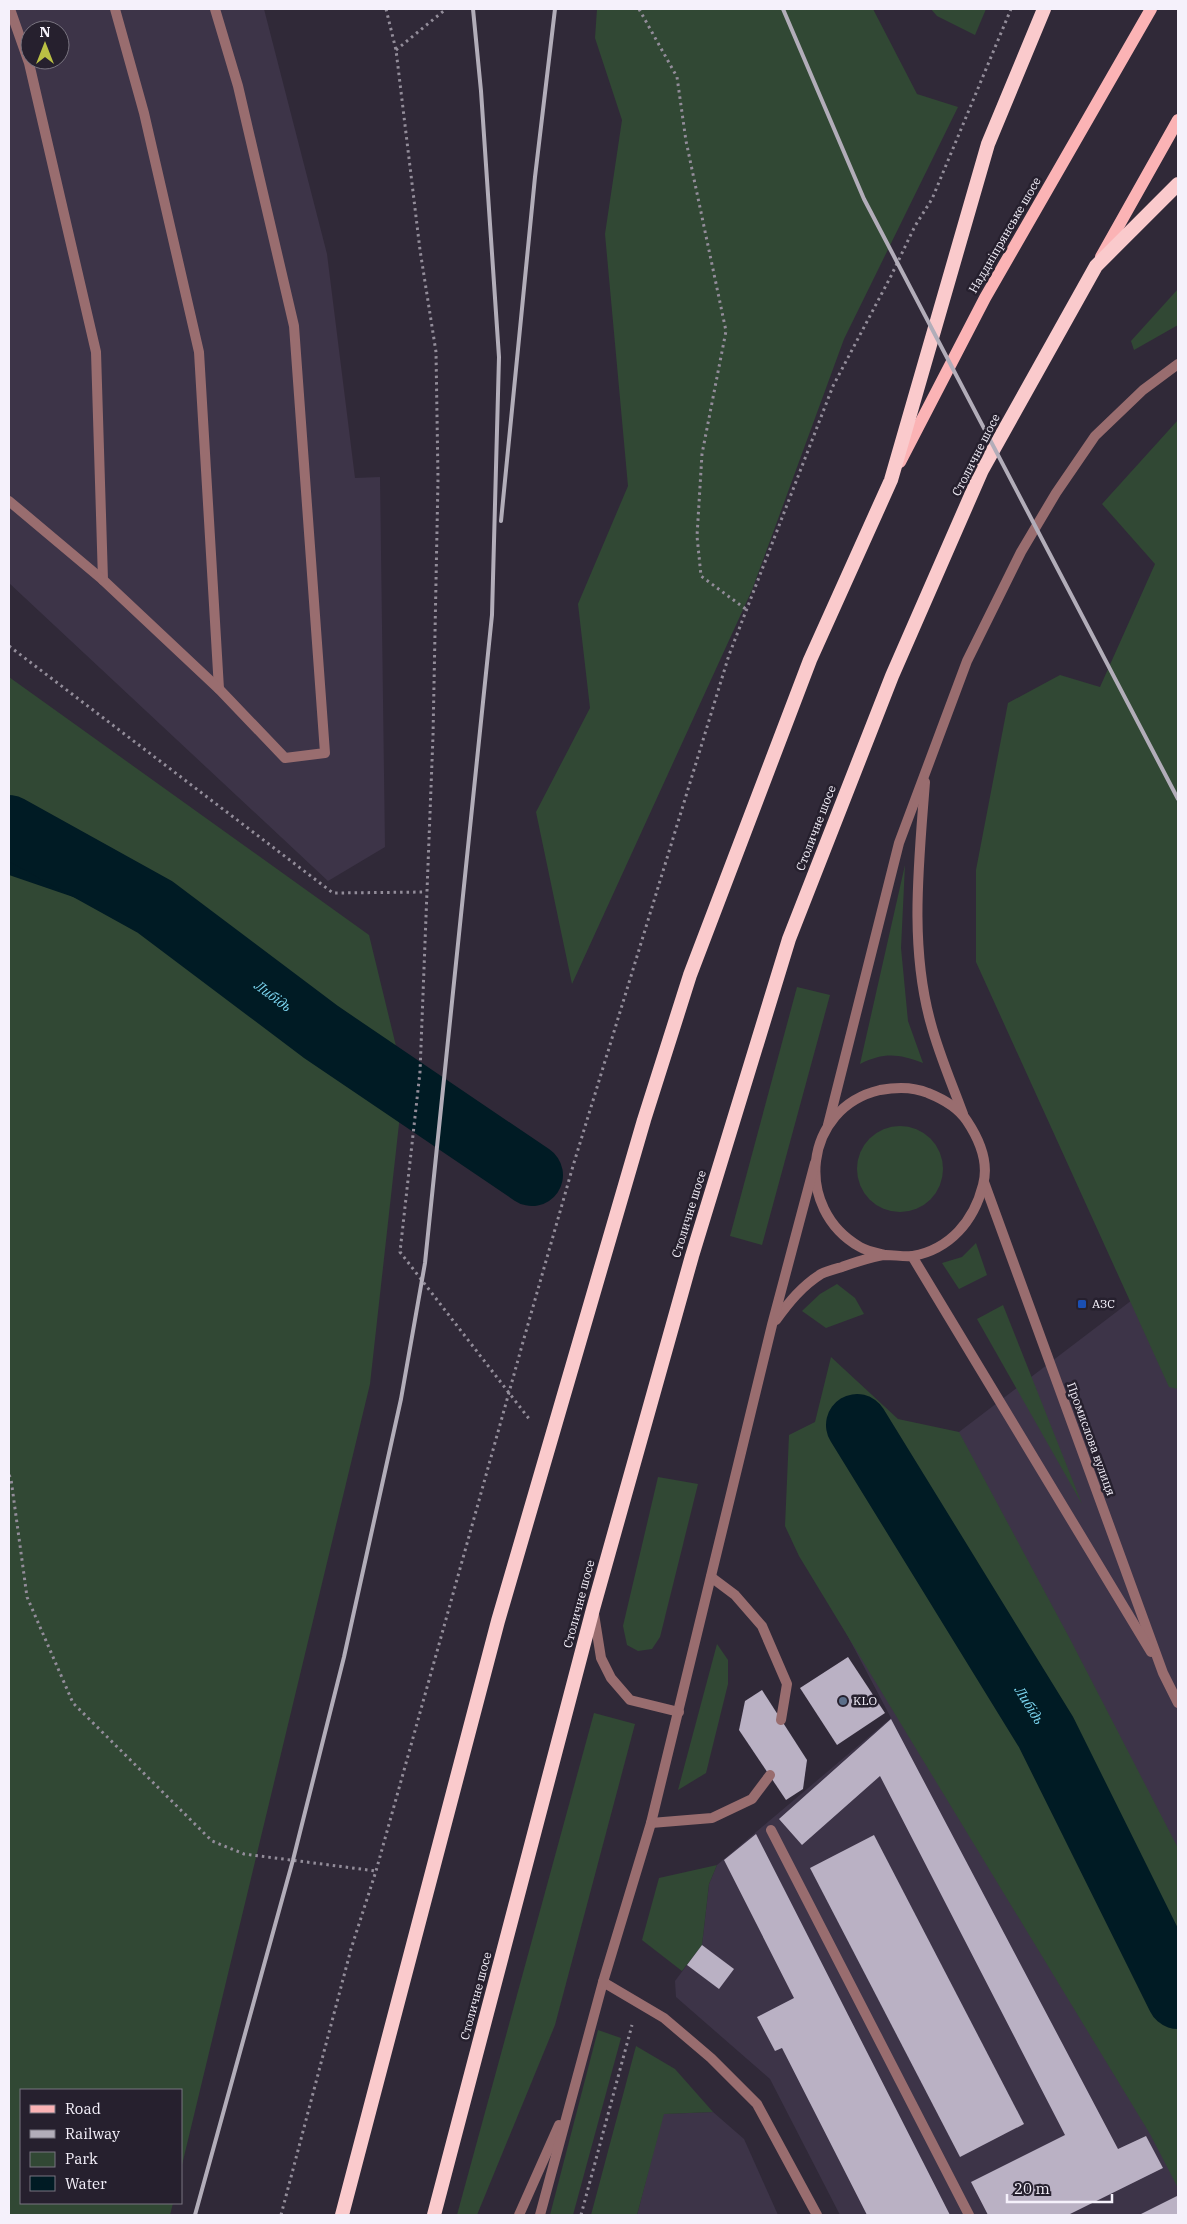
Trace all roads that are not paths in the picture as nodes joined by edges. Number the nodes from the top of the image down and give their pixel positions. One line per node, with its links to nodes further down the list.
1 (10, 9): 12 (street)
2 (115, 9): 13 (street)
3 (214, 9): 13 (street)
4 (1044, 9): 10 (highway)
5 (1151, 9): 10 (main road, Наддніпрянське шосе)
6 (1178, 120): 8 (main road)
7 (1178, 184): 8 (highway, Столичне шосе)
8 (1096, 266): 23 (highway, Столичне шосе)
9 (1178, 364): 14 (street)
10 (891, 480): 33 (highway)
11 (9, 501): 12 (street)
12 (103, 580): 13 (street)
13 (219, 689)
14 (926, 769): 15 (street); 16 (street)
15 (963, 1116): 16 (street); 18 (street)
16 (828, 1125): 17 (street)
17 (815, 1164): 19 (street); 21 (street)
18 (984, 1182): 20 (street); 24 (street, Промислова вулиця)
19 (885, 1255): 20 (street); 21 (street)
20 (912, 1256): 24 (street)
21 (772, 1325): 22 (street)
22 (711, 1577): 26 (street); 27 (street)
23 (593, 1609): 26 (street); 34 (highway, Столичне шосе)
24 (1163, 1673): 25 (street, Промислова вулиця)
25 (1178, 1703)
26 (679, 1712): 29 (street)
27 (781, 1720)
28 (770, 1775): 29 (street)
29 (651, 1823): 31 (street)
30 (771, 1830): 38 (street)
31 (603, 1982): 32 (street); 37 (street)
32 (571, 2096): 35 (street); 36 (street)
33 (342, 2215)
34 (434, 2215)
35 (519, 2215)
36 (540, 2215)
37 (818, 2215)
38 (969, 2215)

